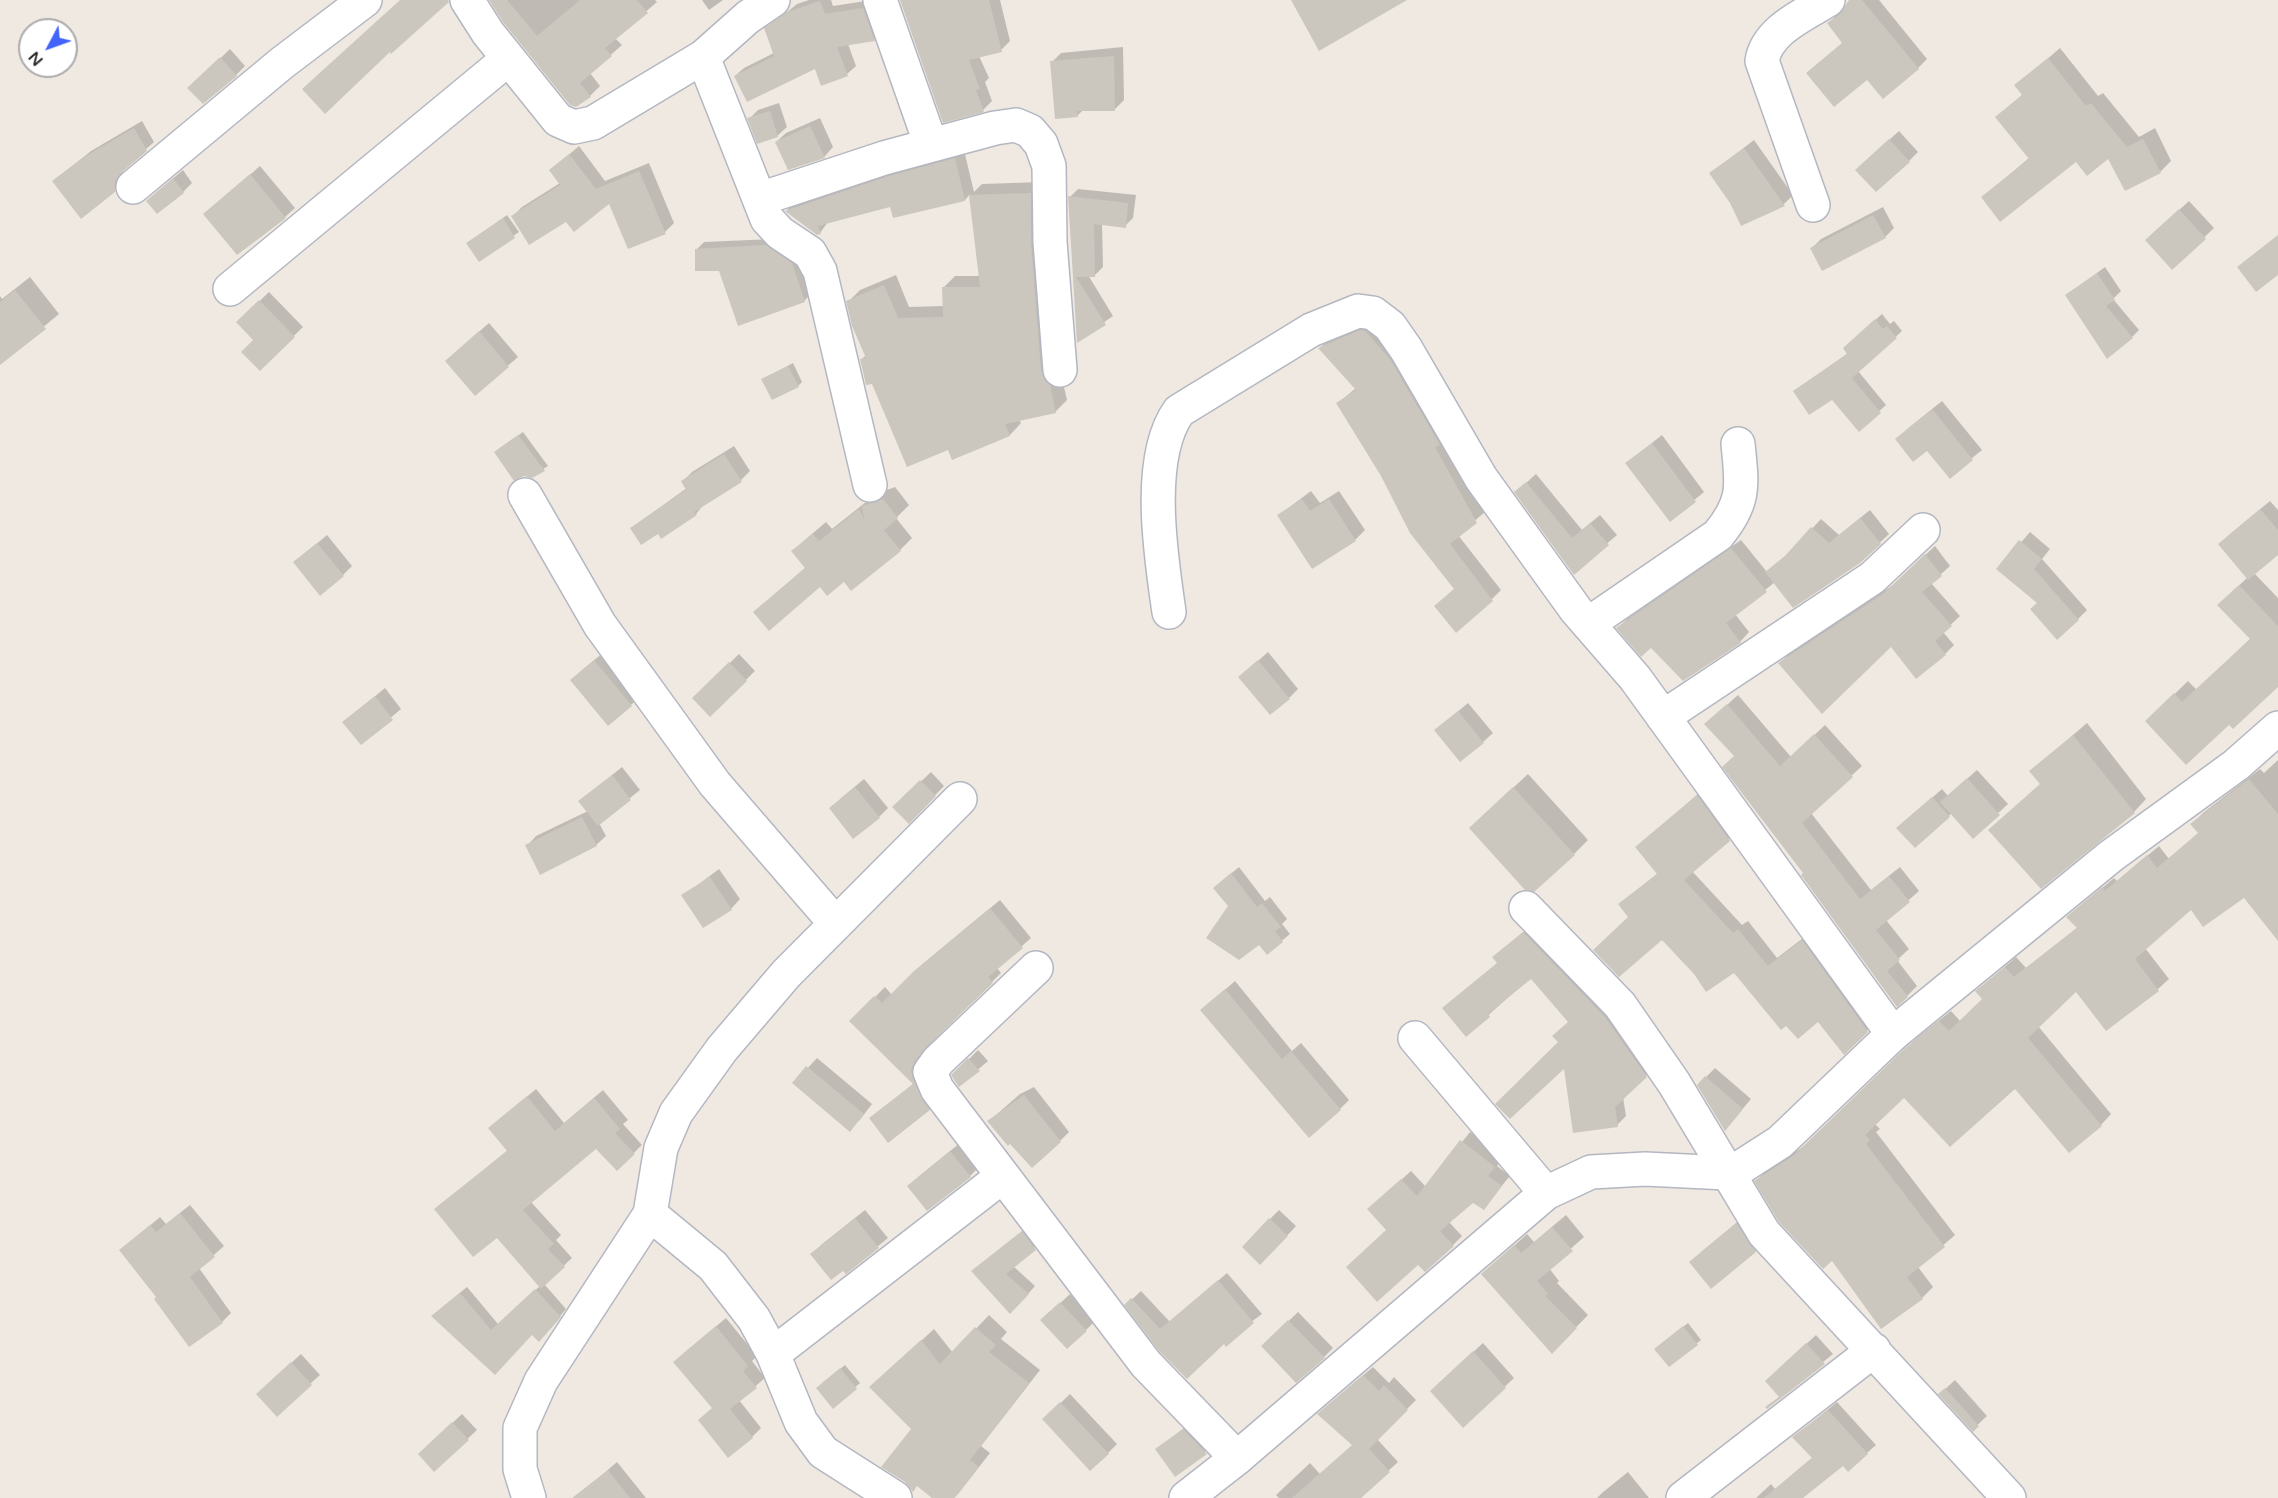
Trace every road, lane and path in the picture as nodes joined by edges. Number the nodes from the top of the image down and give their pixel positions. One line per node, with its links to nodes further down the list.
1 (365, 0): 9 (street)
2 (467, 0): 7 (street)
3 (773, 0): 6 (street)
4 (880, 0): 8 (street)
5 (1827, 0): 11 (street)
6 (703, 57): 7 (street); 10 (street)
7 (508, 59): 12 (street)
8 (931, 145): 10 (street); 13 (street)
9 (133, 186)
10 (760, 199): 15 (street)
11 (1813, 205)
12 (230, 289)
13 (1060, 370)
14 (1738, 444): 19 (street)
15 (870, 484)
16 (525, 495): 24 (street)
17 (1923, 530): 20 (street)
18 (1169, 612): 19 (street)
19 (1588, 624): 20 (street)
20 (1663, 717): 26 (street)
21 (2278, 728): 26 (street)
22 (960, 799): 24 (street)
23 (1526, 908): 28 (street)
24 (837, 924): 31 (street)
25 (1036, 968): 29 (street)
26 (1893, 1034): 28 (street)
27 (1415, 1038): 30 (street)
28 (1727, 1173): 30 (street); 32 (street)
29 (1003, 1176): 33 (street); 34 (street)
30 (1546, 1193): 34 (street)
31 (650, 1214): 33 (street); 35 (street)
32 (1874, 1350): 38 (street); 39 (street)
33 (773, 1354): 36 (street)
34 (1237, 1458): 37 (street)
35 (528, 1498)
36 (895, 1498)
37 (1186, 1498)
38 (1683, 1498)
39 (2009, 1498)

